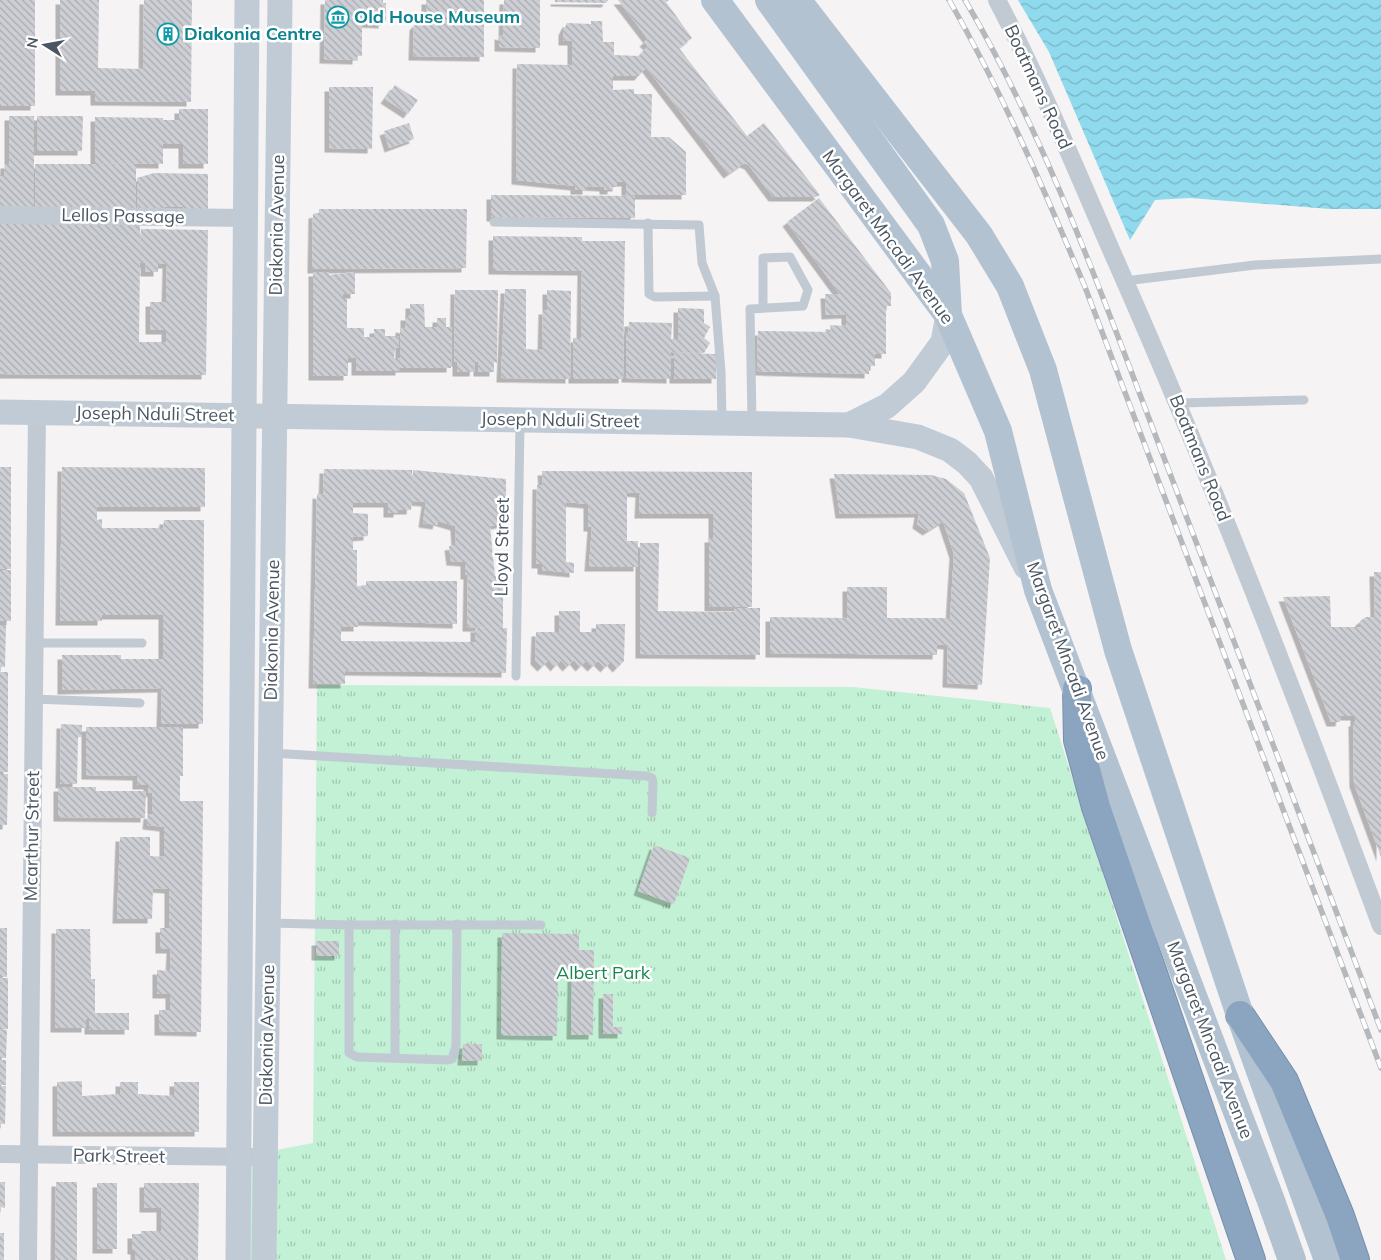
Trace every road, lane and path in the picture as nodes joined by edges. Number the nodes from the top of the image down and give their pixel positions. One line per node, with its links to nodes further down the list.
1 (247, 0): 7 (street, Diakonia Avenue)
2 (280, 0): 8 (street, Diakonia Avenue)
3 (715, 0): 17 (main road, Margaret Mncadi Avenue)
4 (769, 0): 17 (main road)
5 (797, 0): 47 (main road, Margaret Mncadi Avenue)
6 (997, 0): 14 (street, Boatmans Road)
7 (246, 179): 8 (street); 10 (street, Diakonia Avenue)
8 (278, 179): 23 (street, Diakonia Avenue)
9 (0, 215): 10 (street, Lellos Passage)
10 (245, 218): 22 (street, Diakonia Avenue)
11 (494, 222): 12 (lane)
12 (648, 223): 15 (lane); 15 (lane)
13 (1381, 259): 14 (lane)
14 (1125, 281): 19 (street, Boatmans Road)
15 (715, 296): 25 (lane)
16 (763, 308): 16 (lane); 26 (lane)
17 (948, 315): 27 (street); 28 (main road, Margaret Mncadi Avenue)
18 (1304, 400): 19 (lane)
19 (1179, 403): 46 (street, Boatmans Road)
20 (0, 412): 21 (street, Joseph Nduli Street)
21 (37, 412): 22 (street, Joseph Nduli Street); 31 (street, Mcarthur Street)
22 (244, 415): 23 (street, Joseph Nduli Street); 29 (street, Diakonia Avenue)
23 (275, 416): 24 (street, Joseph Nduli Street); 30 (street, Diakonia Avenue)
24 (520, 419): 25 (street, Joseph Nduli Street); 33 (lane, Lloyd Street)
25 (722, 422): 26 (street, Joseph Nduli Street)
26 (752, 423): 27 (street, Joseph Nduli Street)
27 (849, 425): 28 (street, Joseph Nduli Street)
28 (1038, 590): 34 (main road, Margaret Mncadi Avenue)
29 (242, 637): 30 (street); 38 (street, Diakonia Avenue)
30 (272, 638): 37 (street, Diakonia Avenue)
31 (34, 642): 32 (lane); 35 (street, Mcarthur Street)
32 (142, 643)
33 (516, 676)
34 (1076, 689): 56 (highway); 57 (main road, Margaret Mncadi Avenue)
35 (34, 699): 36 (lane); 50 (street, Mcarthur Street)
36 (140, 703)
37 (271, 753): 39 (street, Diakonia Avenue); 40 (lane)
38 (242, 780): 39 (street); 51 (street, Diakonia Avenue)
39 (270, 781): 41 (street, Diakonia Avenue)
40 (652, 813)
41 (268, 923): 42 (lane); 52 (street, Diakonia Avenue)
42 (350, 924): 43 (lane); 48 (lane)
43 (395, 924): 44 (lane); 48 (lane)
44 (457, 924): 45 (lane); 48 (lane)
45 (541, 925)
46 (1381, 926)
47 (1240, 1015): 58 (main road, Margaret Mncadi Avenue); 59 (highway)
48 (395, 1058)
49 (0, 1154): 50 (street, Park Street)
50 (28, 1155): 51 (street, Park Street); 53 (street, Mcarthur Street)
51 (239, 1157): 52 (street, Park Street); 54 (street, Diakonia Avenue)
52 (265, 1157): 55 (street, Diakonia Avenue)
53 (28, 1260)
54 (238, 1260)
55 (264, 1260)
56 (1251, 1260)
57 (1292, 1260)
58 (1328, 1260)
59 (1354, 1260)

